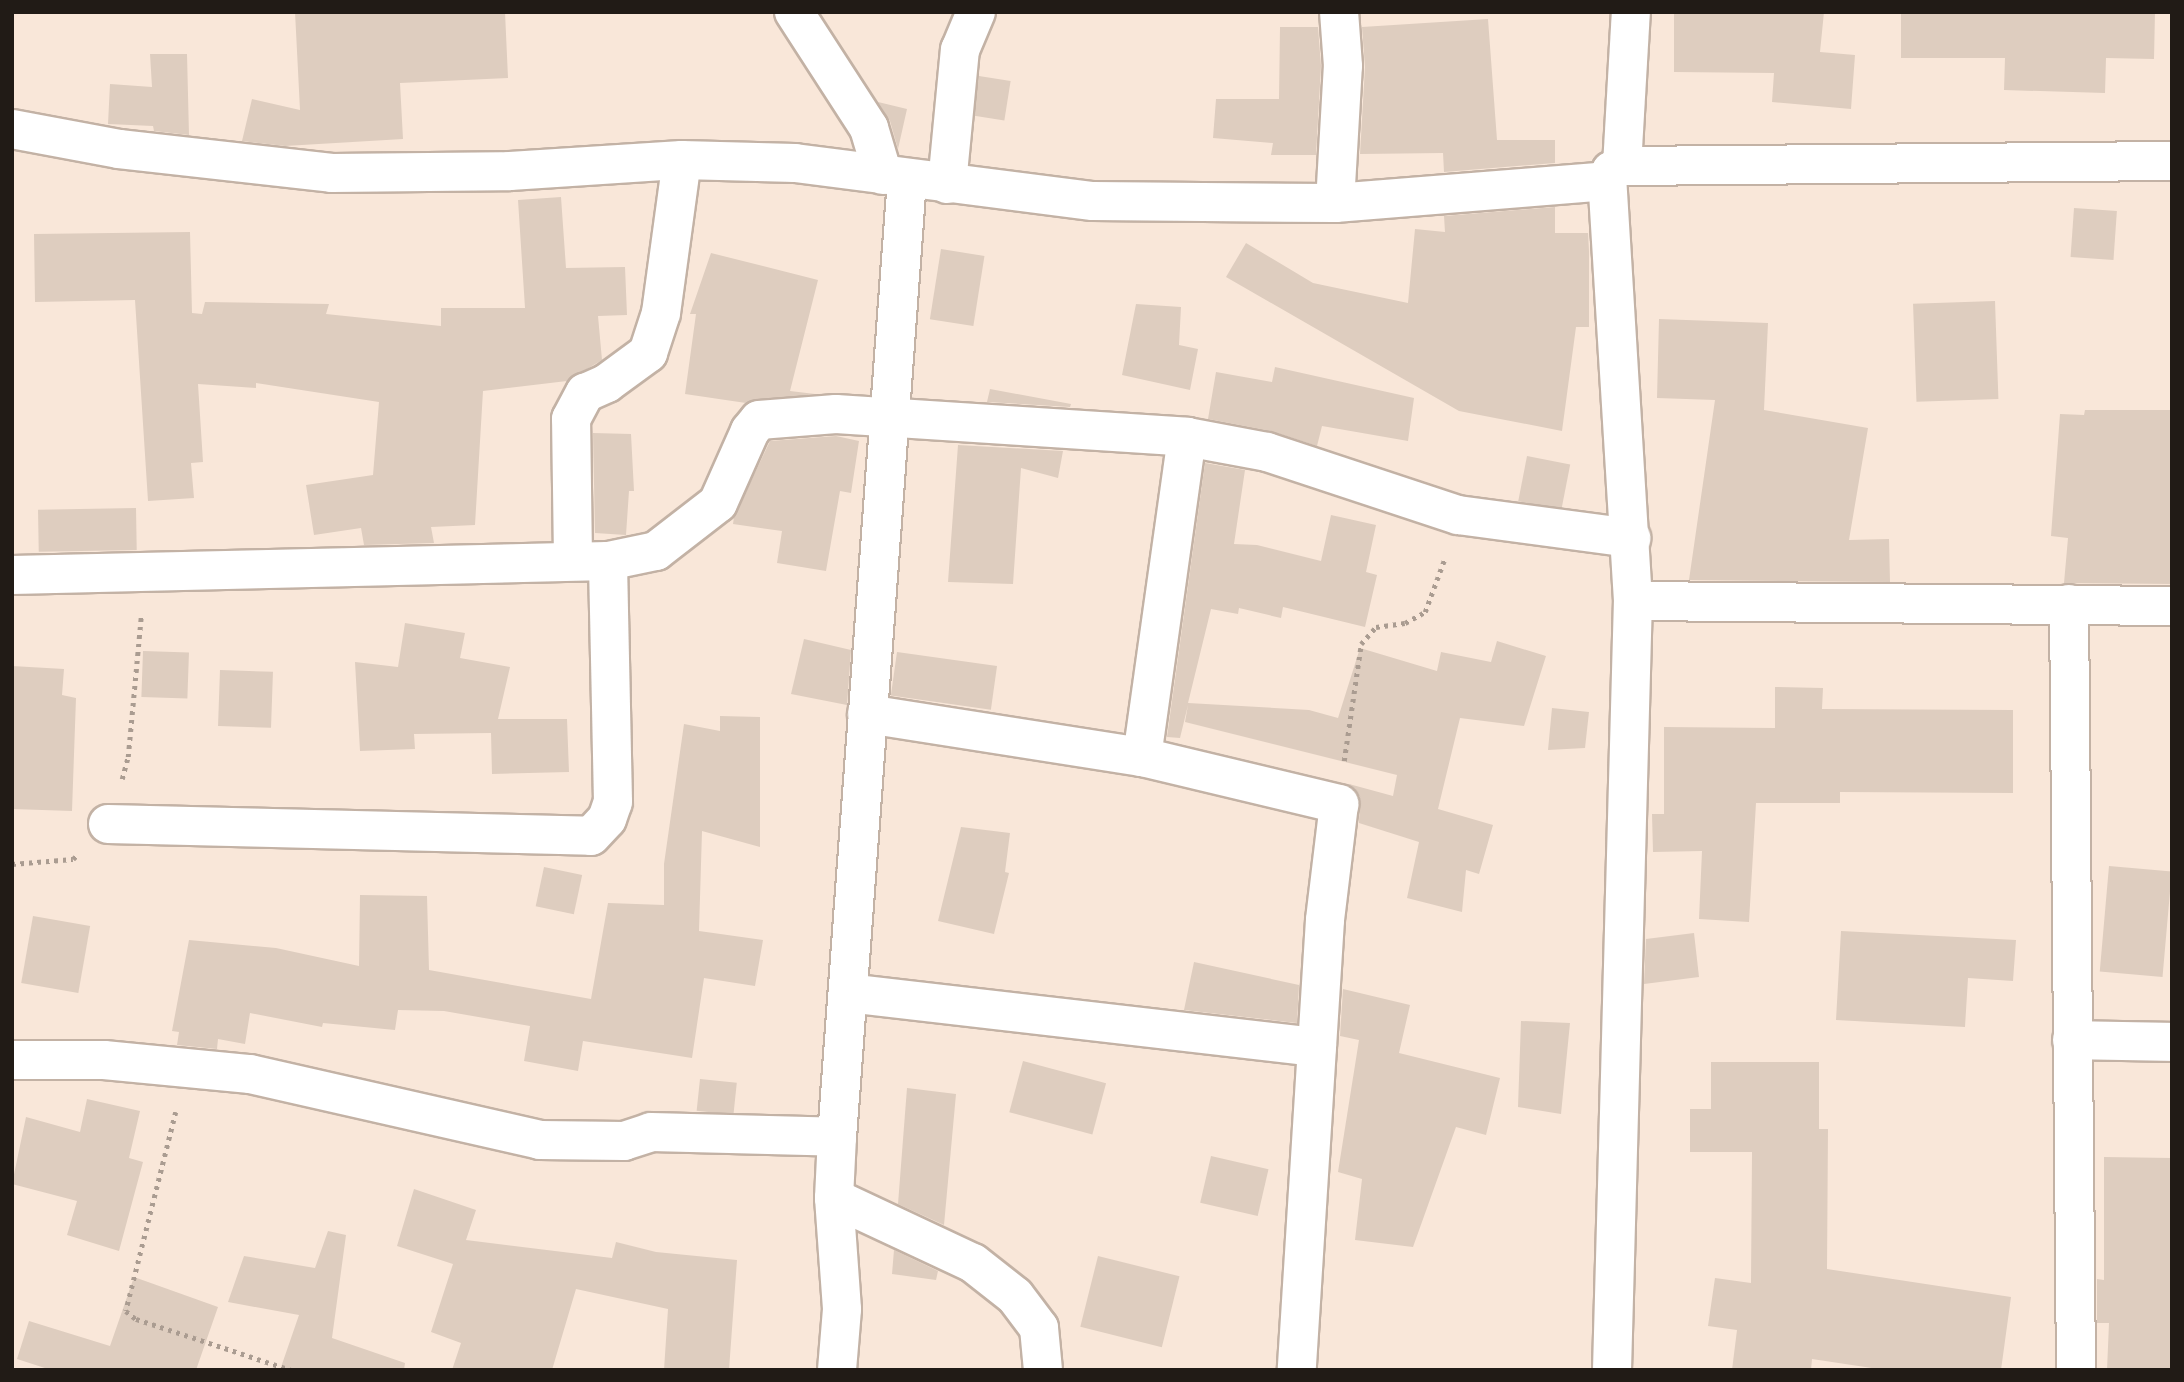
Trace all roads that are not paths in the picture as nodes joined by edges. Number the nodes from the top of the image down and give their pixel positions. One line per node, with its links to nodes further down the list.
1 (794, 12): 9 (street)
2 (976, 12): 10 (street)
3 (1339, 12): 11 (street)
4 (1631, 12): 8 (street)
5 (12, 129): 6 (street)
6 (682, 160): 9 (street); 15 (street)
7 (2172, 161): 8 (street)
8 (1615, 173): 11 (street); 14 (street)
9 (895, 177): 10 (street); 12 (street)
10 (947, 184): 11 (street)
11 (1335, 203)
12 (889, 419): 13 (street); 15 (street); 20 (street)
13 (1187, 437): 14 (street); 21 (street)
14 (1632, 538): 17 (street)
15 (590, 560): 16 (street); 22 (street)
16 (12, 575)
17 (1633, 601): 18 (street); 33 (street)
18 (2069, 604): 19 (street); 24 (street)
19 (2172, 606)
20 (867, 714): 21 (street); 23 (street)
21 (1142, 757): 26 (street)
22 (108, 824)
23 (848, 993): 26 (street); 28 (street)
24 (2073, 1040): 25 (street); 34 (street)
25 (2172, 1042)
26 (1317, 1047): 32 (street)
27 (12, 1060): 28 (street)
28 (837, 1137): 29 (street)
29 (834, 1198): 30 (street); 31 (street)
30 (837, 1370)
31 (1043, 1370)
32 (1297, 1370)
33 (1612, 1370)
34 (2076, 1370)

